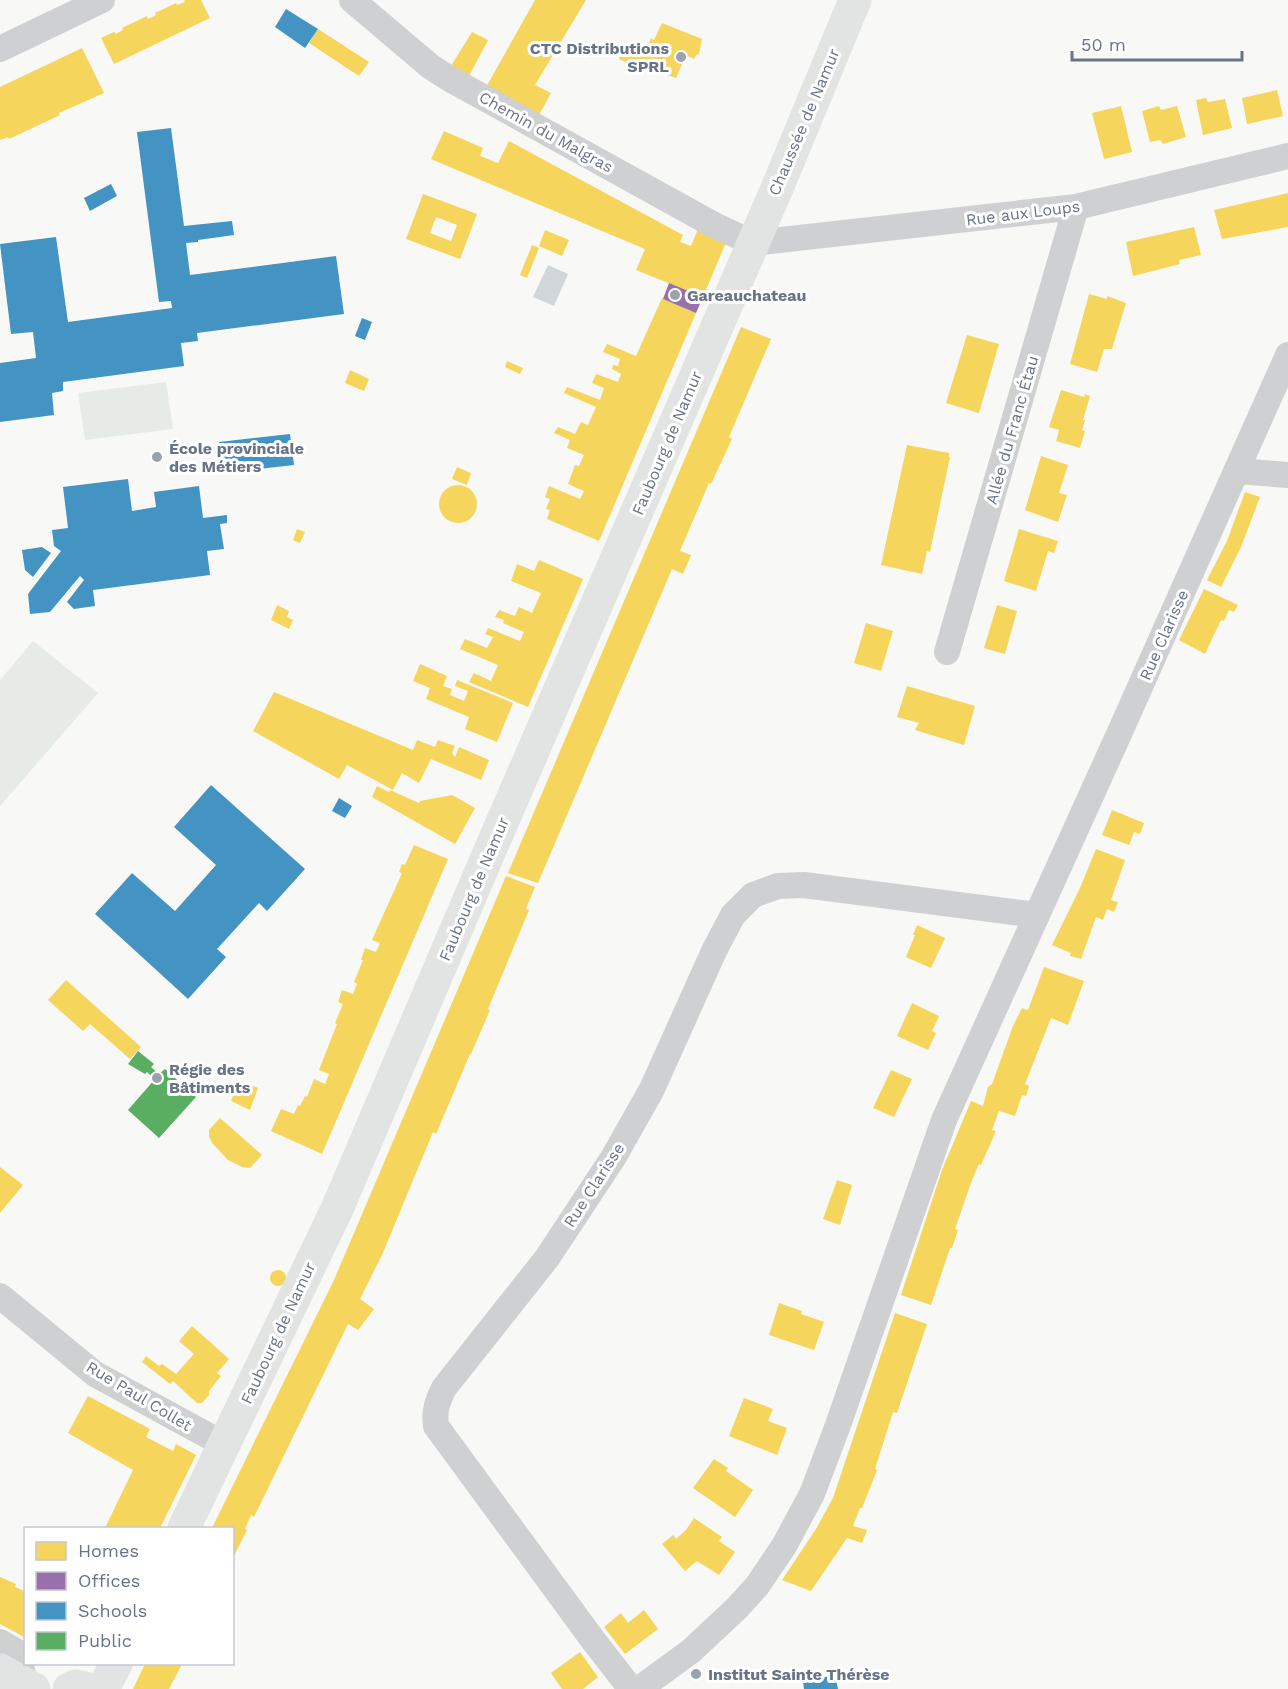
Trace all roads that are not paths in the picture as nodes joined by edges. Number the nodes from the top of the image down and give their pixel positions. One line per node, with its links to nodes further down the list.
1 (102, 0): 4 (street)
2 (352, 0): 7 (street, Chemin du Malgras)
3 (855, 0): 7 (street, Chaussée de Namur)
4 (0, 49)
5 (1288, 156): 6 (street, Rue aux Loups)
6 (1076, 207): 7 (street, Rue aux Loups); 11 (street, Allée du Franc Étau)
7 (753, 243): 14 (street, Faubourg de Namur)
8 (1288, 355): 9 (street, Rue Clarisse)
9 (1237, 471): 10 (street); 12 (street, Rue Clarisse)
10 (1288, 475)
11 (947, 652)
12 (1036, 915): 22 (street, Rue Clarisse); 23 (street, Rue Clarisse)
13 (0, 1296): 14 (street, Rue Paul Collet)
14 (225, 1446): 15 (street, Faubourg de Namur)
15 (184, 1527)
16 (0, 1642): 18 (street)
17 (115, 1665): 21 (street)
18 (15, 1683)
19 (69, 1689): 20 (street)
20 (89, 1689)
21 (103, 1689)
22 (631, 1689)
23 (639, 1689)

